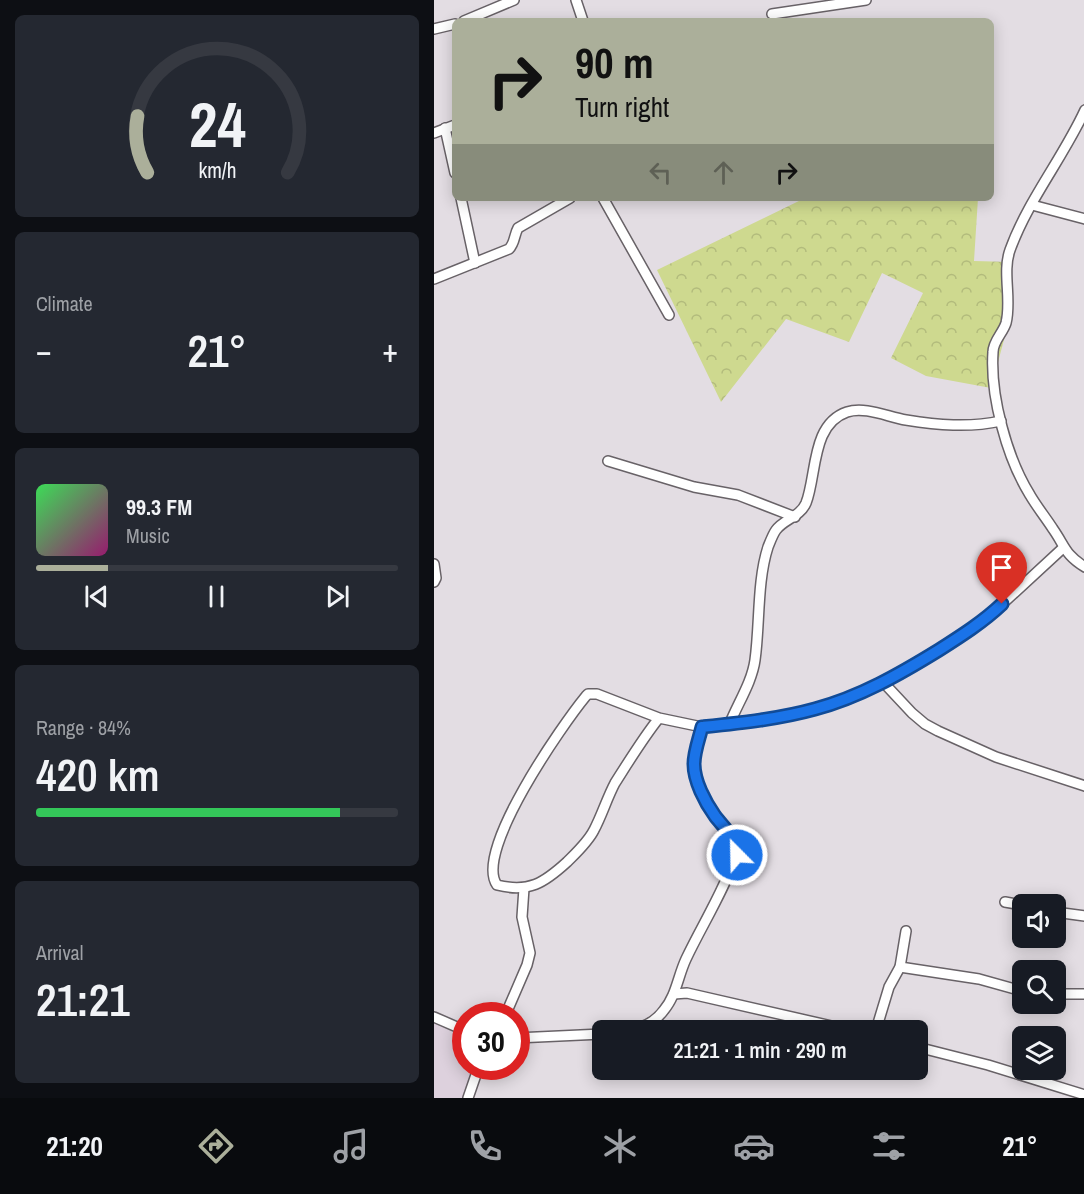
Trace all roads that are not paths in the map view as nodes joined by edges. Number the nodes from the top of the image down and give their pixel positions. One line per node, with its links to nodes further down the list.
1 (514, 0): 6 (street)
2 (576, 0): 7 (street)
3 (866, 0): 4 (street)
4 (820, 4): 5 (street)
5 (772, 14)
6 (471, 18)
7 (582, 18)
8 (452, 25): 9 (street)
9 (434, 29)
10 (1085, 110): 18 (street)
11 (452, 126): 12 (street)
12 (445, 128): 13 (street); 14 (street)
13 (434, 133)
14 (452, 160)
15 (462, 201): 20 (street)
16 (565, 201): 20 (street)
17 (605, 201): 22 (street)
18 (1031, 205): 19 (street); 23 (street)
19 (1085, 219)
20 (475, 263): 21 (street)
21 (434, 279)
22 (669, 315)
23 (1001, 421): 25 (street); 26 (street)
24 (608, 461): 25 (street)
25 (795, 517): 32 (street)
26 (1063, 548): 28 (street); 30 (street)
27 (434, 564): 29 (street)
28 (1085, 567)
29 (434, 582)
30 (883, 682): 32 (street); 34 (street)
31 (659, 718): 33 (street); 35 (street); 35 (street)
32 (730, 723): 33 (street)
33 (702, 727): 43 (street)
34 (1085, 786)
35 (524, 888): 46 (street)
36 (1005, 902): 37 (street)
37 (1012, 903)
38 (1066, 913): 39 (street)
39 (1085, 916)
40 (906, 931): 41 (street)
41 (900, 967): 42 (street); 50 (street)
42 (1012, 988)
43 (674, 994): 48 (street); 49 (street)
44 (1066, 994): 45 (street)
45 (1085, 994)
46 (511, 1002)
47 (434, 1017): 51 (street)
48 (655, 1020)
49 (805, 1020)
50 (879, 1020)
51 (452, 1025)
52 (592, 1034): 53 (street)
53 (530, 1037)
54 (928, 1050): 56 (street)
55 (474, 1080): 57 (street)
56 (1085, 1095)
57 (468, 1098)

